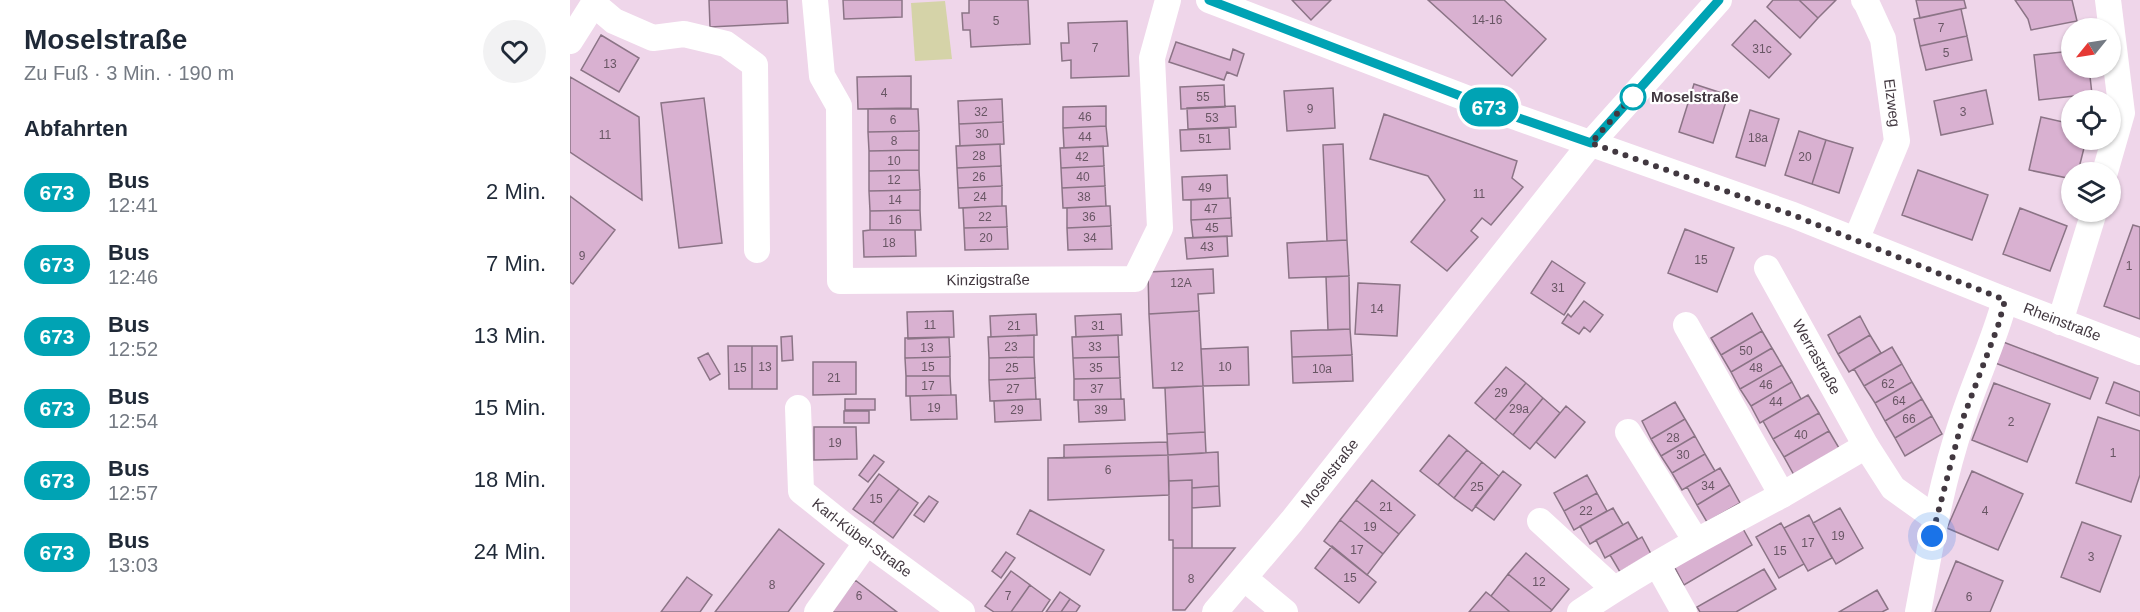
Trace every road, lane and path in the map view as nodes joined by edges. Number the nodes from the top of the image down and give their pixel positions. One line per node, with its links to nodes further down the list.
1 (815, 0): 2 (street, Kinzigstraße)
2 (1168, 0)
3 (1719, 0): 10 (street, Moselstraße)
4 (1864, 0): 13 (street, Elzweg)
5 (2108, 0): 9 (street)
6 (595, 2): 8 (street); 14 (street)
7 (1224, 2): 10 (street, Rheinstraße)
8 (570, 41)
9 (2131, 113): 11 (street)
10 (1591, 143): 13 (street, Rheinstraße); 29 (street, Moselstraße)
11 (2109, 162)
12 (2091, 222): 17 (street)
13 (1856, 240): 16 (street, Rheinstraße)
14 (758, 250)
15 (1767, 268): 22 (street, Werrastraße)
16 (2005, 300): 17 (street, Rheinstraße); 24 (street)
17 (2060, 322): 19 (street, Rheinstraße)
18 (1686, 325): 23 (street)
19 (2140, 352)
20 (798, 408): 27 (street, Karl-Kübel-Straße)
21 (1628, 432): 26 (street)
22 (1866, 446): 23 (street); 24 (street, Werrastraße)
23 (1782, 495): 26 (street)
24 (1935, 518): 37 (street)
25 (1539, 521): 30 (street)
26 (1696, 541): 28 (street)
27 (867, 542): 31 (street); 32 (street, Karl-Kübel-Straße)
28 (1657, 564): 30 (street); 36 (street)
29 (1244, 578): 33 (street, Moselstraße); 34 (street)
30 (1614, 589): 35 (street)
31 (817, 612)
32 (962, 612)
33 (1215, 612)
34 (1285, 612)
35 (1580, 612)
36 (1684, 612)
37 (1918, 612)

